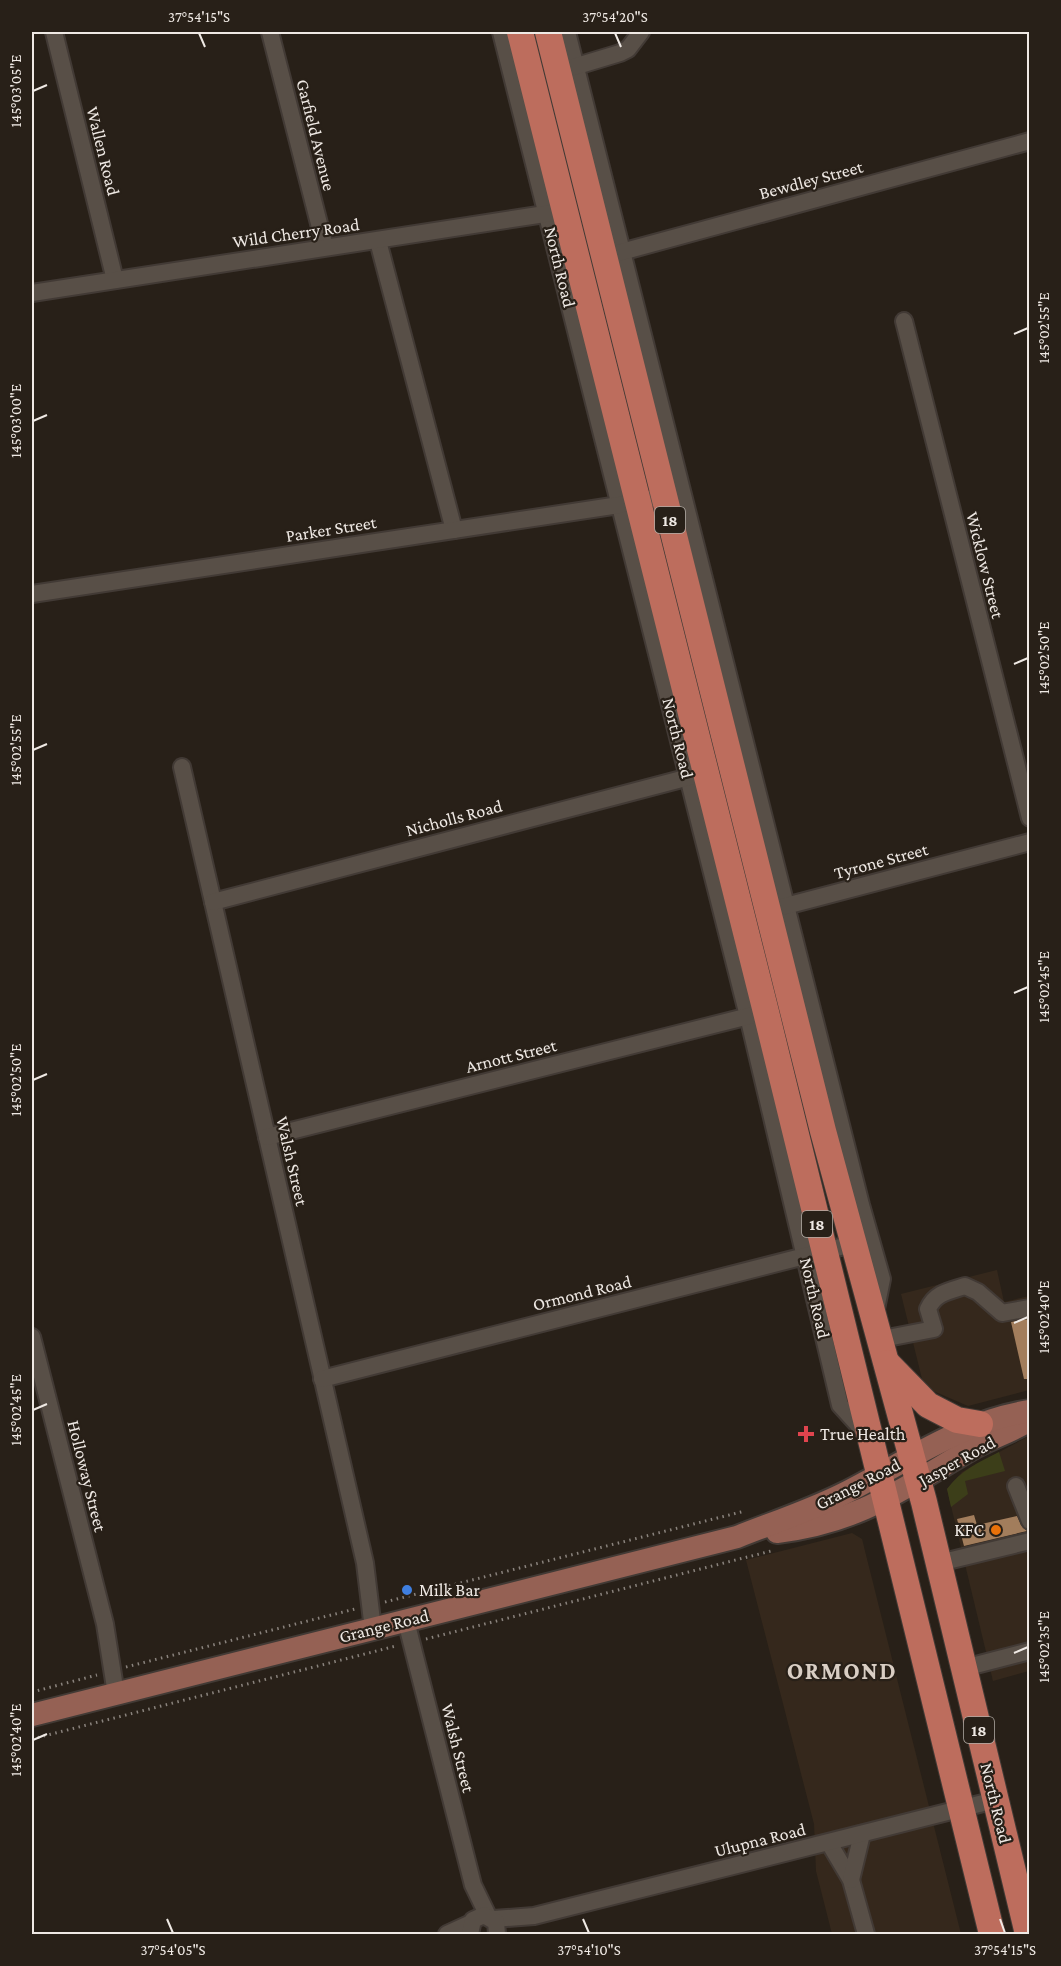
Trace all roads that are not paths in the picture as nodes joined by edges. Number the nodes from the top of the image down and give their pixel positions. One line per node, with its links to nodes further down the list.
1 (54, 32): 15 (street, Wallen Road)
2 (270, 32): 13 (street, Garfield Avenue)
3 (501, 32): 11 (street, North Road)
4 (520, 32): 9 (highway, North Road / 18)
5 (548, 32): 8 (highway, North Road / 18)
6 (567, 32): 8 (street, North Road)
7 (641, 32): 8 (street)
8 (567, 69): 9 (street); 14 (highway, North Road / 18)
9 (532, 80): 11 (highway, North Road / 18)
10 (1029, 141): 14 (street, Bewdley Street)
11 (556, 212): 12 (street, Wild Cherry Road); 19 (highway, North Road / 18)
12 (378, 241): 13 (street, Wild Cherry Road); 20 (street)
13 (325, 247): 15 (street, Wild Cherry Road)
14 (613, 254): 18 (highway, North Road / 18); 27 (street, North Road)
15 (115, 280): 16 (street, Wild Cherry Road)
16 (32, 293)
17 (904, 321): 24 (street, Wicklow Street)
18 (664, 496): 19 (street, Parker Street); 27 (highway, North Road / 18)
19 (628, 504): 20 (street, Parker Street); 23 (highway, North Road / 18)
20 (454, 530): 21 (street, Parker Street)
21 (32, 594)
22 (182, 767): 26 (street, Walsh Street)
23 (696, 775): 26 (street, Nicholls Road); 28 (highway, North Road / 18); 29 (street, North Road)
24 (1029, 819)
25 (1029, 842): 27 (street, Tyrone Street)
26 (213, 902): 30 (street, Walsh Street)
27 (777, 908): 28 (street, Tyrone Street); 31 (highway, North Road / 18); 35 (street, North Road)
28 (742, 917): 29 (highway, North Road / 18)
29 (757, 1014): 30 (street, Arnott Street); 32 (highway, North Road / 18)
30 (267, 1137): 36 (street, Walsh Street)
31 (852, 1244): 32 (street, Ormond Road); 35 (highway, North Road / 18)
32 (815, 1255): 36 (street, Ormond Road); 41 (highway, North Road / 18)
33 (1029, 1308): 35 (street)
34 (32, 1337): 53 (street, Holloway Street)
35 (878, 1342): 39 (highway); 40 (highway, North Road / 18)
36 (322, 1378): 50 (street, Walsh Street)
37 (1029, 1412): 39 (main road, Jasper Road)
38 (1029, 1420): 42 (main road, Jasper Road)
39 (980, 1424): 40 (main road, Jasper Road)
40 (911, 1457): 41 (main road, Grange Road); 42 (highway, North Road / 18)
41 (878, 1475): 44 (highway, North Road / 18); 46 (main road, Grange Road)
42 (917, 1482): 44 (main road, Jasper Road); 48 (highway, North Road / 18)
43 (1016, 1486): 45 (street)
44 (884, 1501): 46 (main road, Grange Road); 49 (highway, North Road / 18)
45 (1029, 1521)
46 (737, 1537): 50 (main road, Grange Road)
47 (1029, 1541): 48 (street)
48 (941, 1572): 49 (highway); 52 (highway, North Road / 18)
49 (907, 1592): 56 (highway, North Road / 18)
50 (394, 1630): 53 (main road, Grange Road); 61 (street, Walsh Street)
51 (1029, 1651): 52 (street)
52 (964, 1668): 55 (highway, North Road / 18)
53 (122, 1692): 54 (main road, Grange Road)
54 (32, 1715)
55 (995, 1800): 56 (street, Ulupna Road); 60 (highway, North Road / 18)
56 (961, 1809): 57 (street, Ulupna Road); 64 (highway, North Road / 18)
57 (862, 1834): 58 (street, Ulupna Road); 59 (street)
58 (829, 1843): 59 (street); 61 (street, Ulupna Road)
59 (851, 1880): 63 (street)
60 (1023, 1887): 65 (highway, North Road / 18)
61 (484, 1926): 62 (street, Ulupna Road)
62 (447, 1935)
63 (866, 1935)
64 (992, 1935)
65 (1028, 1935)

